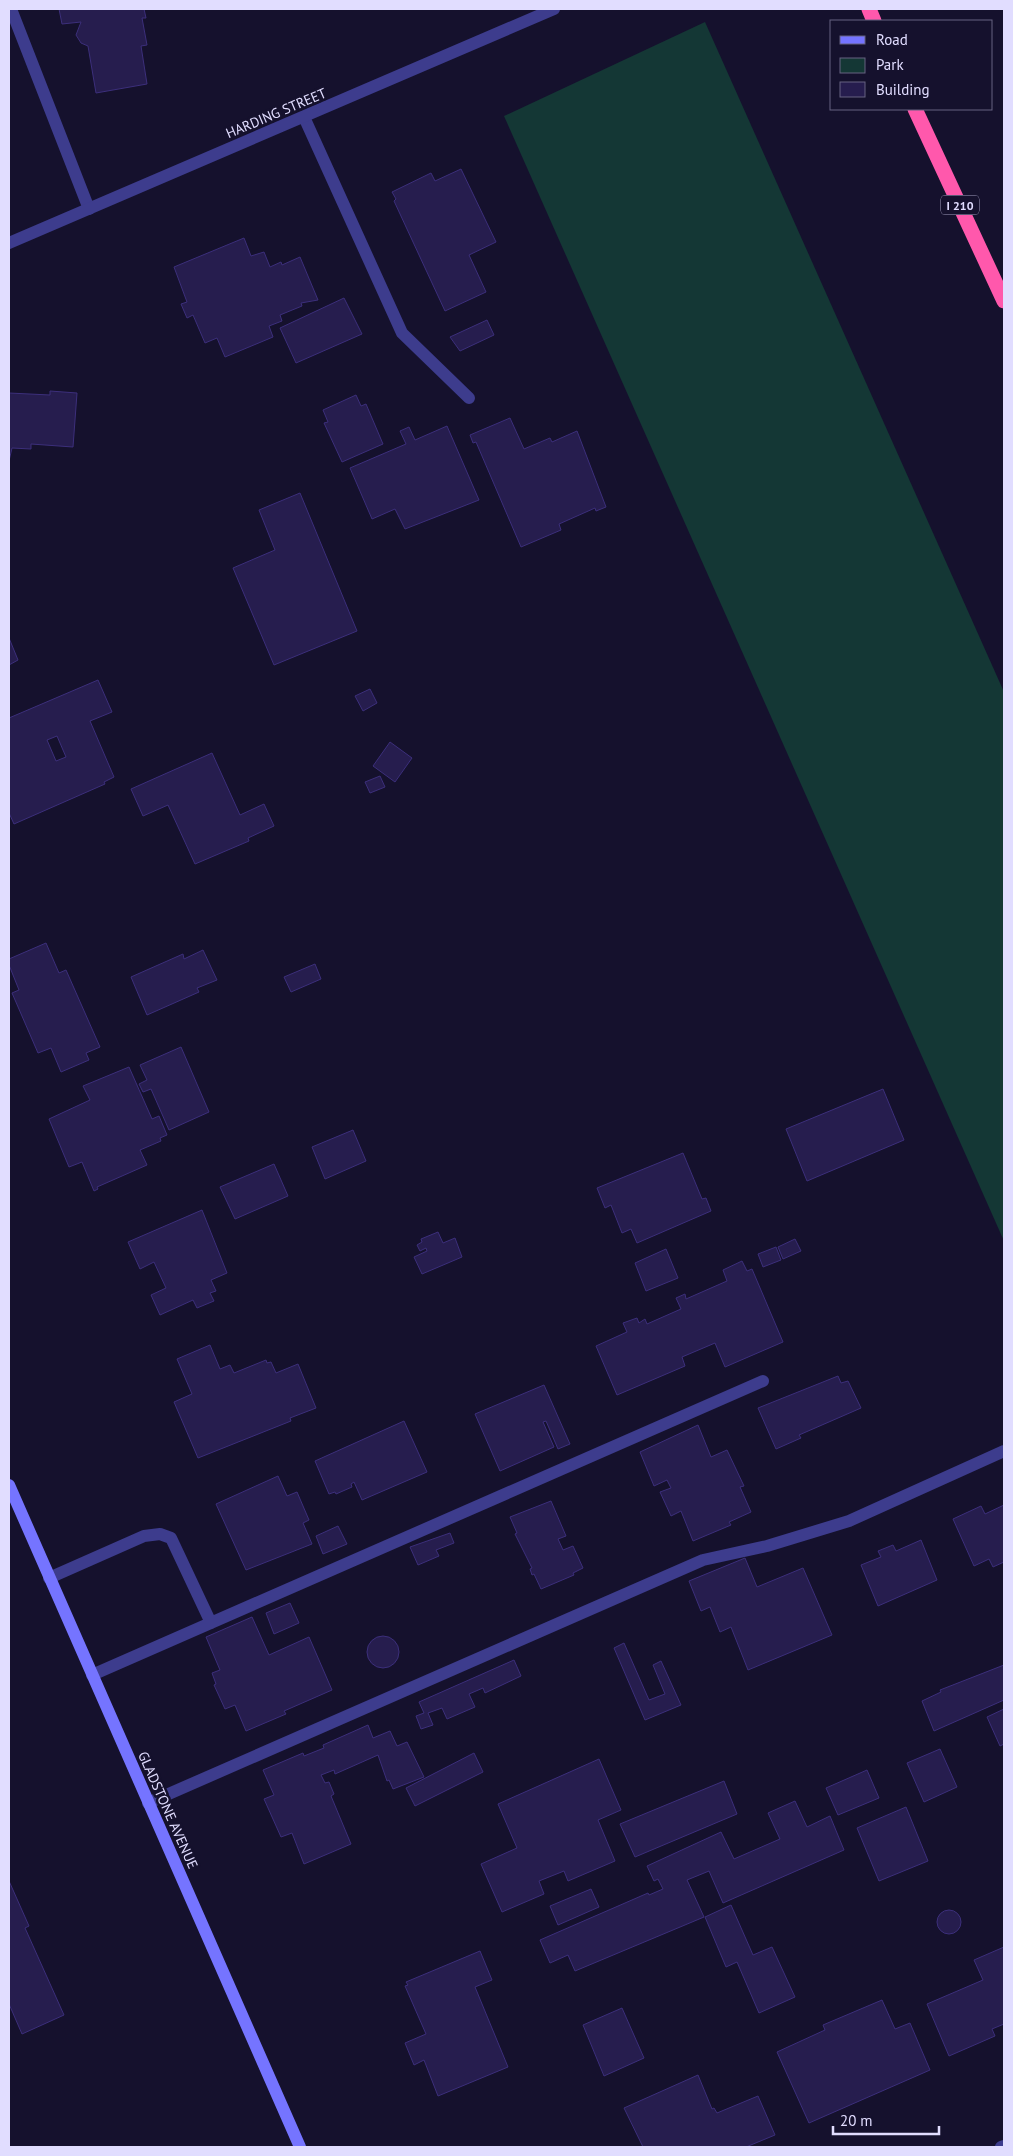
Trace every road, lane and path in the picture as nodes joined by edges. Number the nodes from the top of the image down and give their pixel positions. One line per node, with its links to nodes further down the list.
1 (11, 9): 5 (street)
2 (554, 9): 4 (street, HARDING STREET)
3 (915, 110): 7 (highway, I 210)
4 (304, 117): 5 (street, HARDING STREET); 8 (street)
5 (89, 209): 6 (street, HARDING STREET)
6 (9, 244)
7 (1004, 301)
8 (469, 398)
9 (763, 1381): 13 (street)
10 (1004, 1451): 15 (street)
11 (9, 1485): 12 (street, GLADSTONE AVENUE)
12 (49, 1578): 13 (street); 14 (street, GLADSTONE AVENUE)
13 (210, 1623): 14 (street)
14 (92, 1675): 15 (street, GLADSTONE AVENUE)
15 (148, 1803): 16 (street, GLADSTONE AVENUE)
16 (300, 2147)

